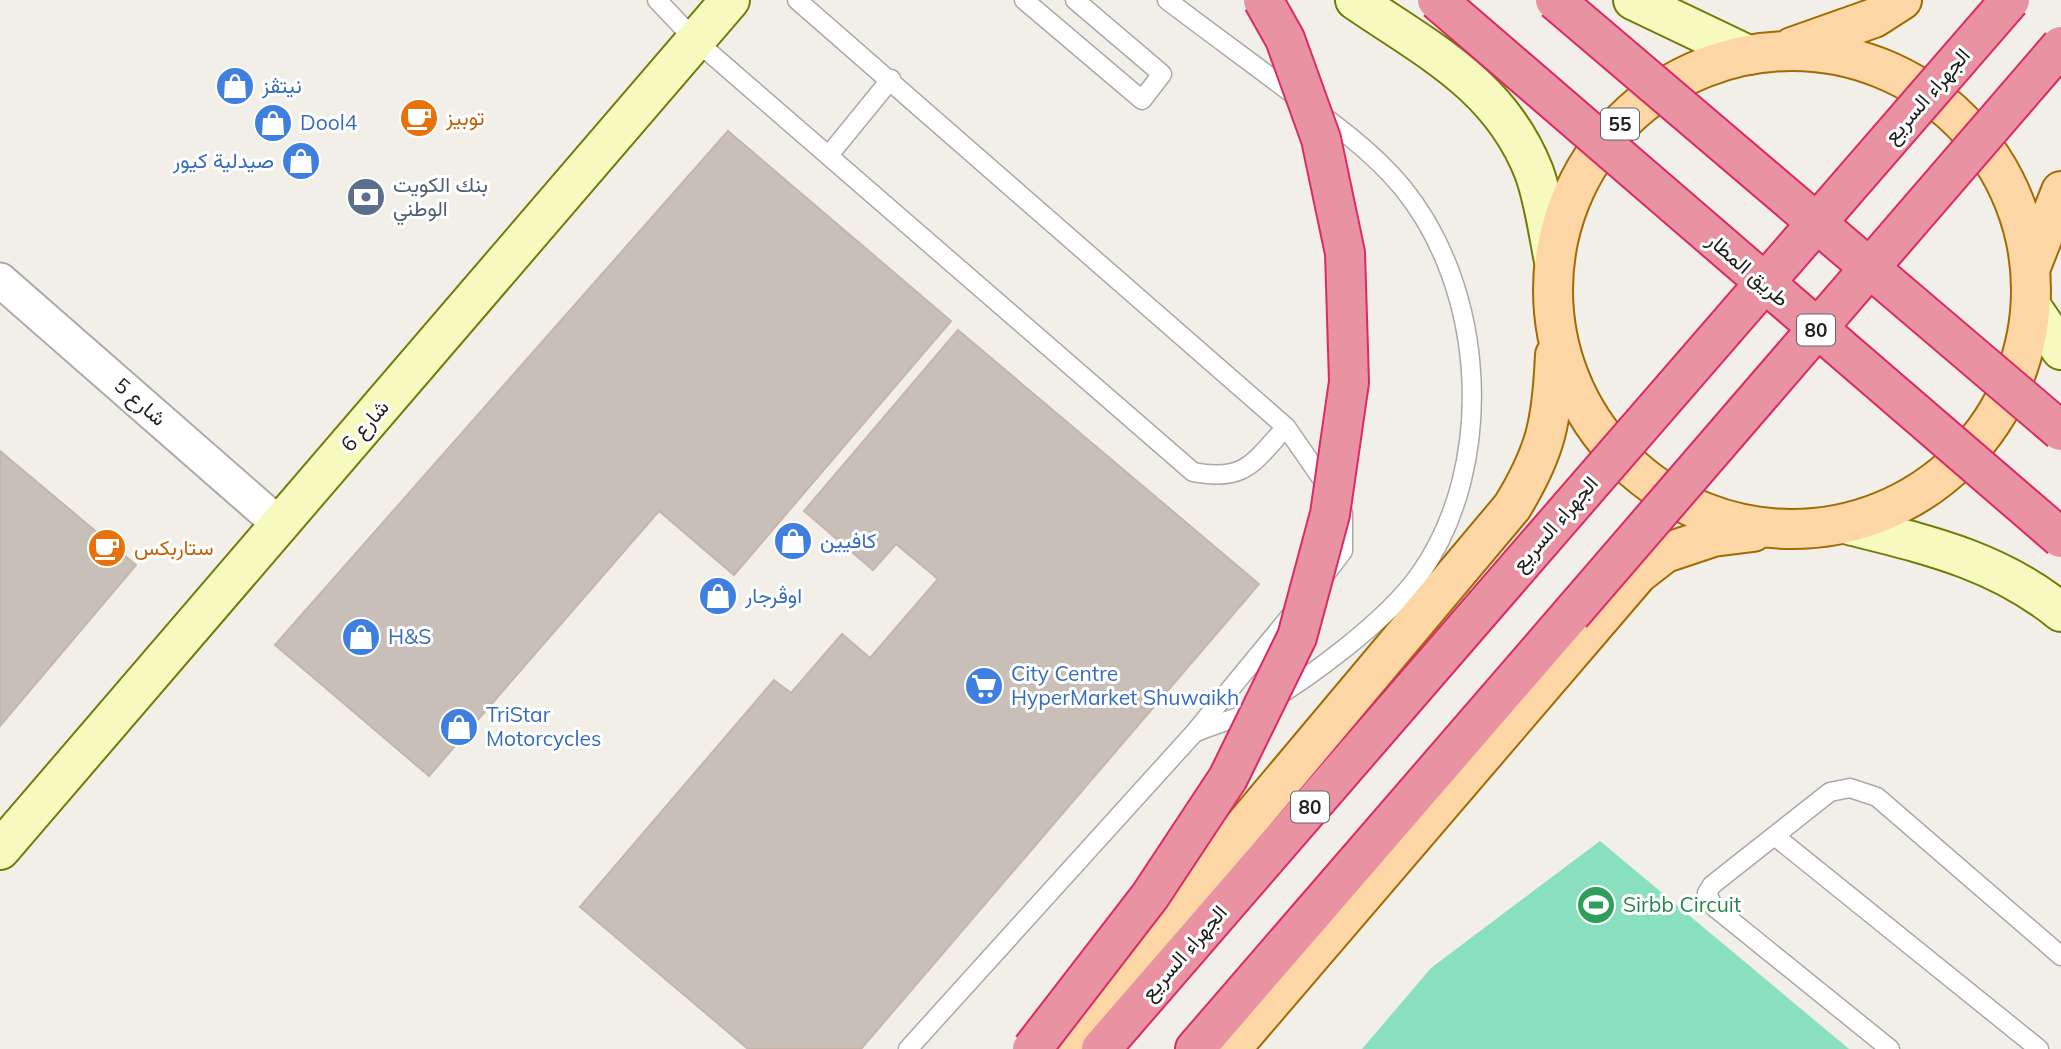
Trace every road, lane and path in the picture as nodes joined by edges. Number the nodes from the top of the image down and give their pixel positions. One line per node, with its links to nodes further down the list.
1 (657, 0): 15 (lane)
2 (708, 0): 15 (street, شارع 6)
3 (730, 0): 15 (street, شارع 6)
4 (797, 0): 18 (lane)
5 (1024, 0): 6 (lane)
6 (1075, 0)
7 (1167, 0): 35 (lane)
8 (1263, 0): 41 (highway, bridge)
9 (1355, 0): 21 (street, 55)
10 (1437, 0): 32 (highway, طريق المطار / 55, bridge)
11 (1555, 0): 28 (highway, 55, bridge)
12 (1633, 0): 17 (street, 55)
13 (1902, 0): 17 (main road)
14 (2010, 0): 43 (highway, الجهراء السريع / 80, bridge)
15 (689, 34): 19 (lane); 29 (street, شارع 6)
16 (2061, 46): 44 (highway, 80, bridge)
17 (1765, 53): 21 (main road, 55); 22 (main road, 55)
18 (891, 79): 19 (lane); 27 (lane)
19 (829, 155): 27 (lane)
20 (2061, 191): 22 (main road)
21 (1554, 261): 25 (main road, 55)
22 (2031, 267): 24 (main road, 55)
23 (0, 280): 29 (street, شارع 5)
24 (2031, 306): 26 (street); 30 (main road, 55)
25 (1556, 336): 31 (main road, 55); 42 (main road, الجهراء السريع)
26 (2061, 350)
27 (1286, 427): 35 (lane)
28 (2061, 431)
29 (275, 521): 33 (street, شارع 6)
30 (1845, 524): 31 (main road, 55); 34 (street)
31 (1773, 529): 45 (main road)
32 (2061, 538)
33 (204, 603): 36 (street, شارع 6); 38 (street, شارع 6)
34 (2061, 612)
35 (1195, 732): 40 (lane)
36 (0, 826)
37 (1776, 837): 39 (lane); 46 (lane); 47 (lane)
38 (0, 850)
39 (2061, 956)
40 (908, 1049)
41 (1032, 1049)
42 (1057, 1049)
43 (1101, 1049)
44 (1195, 1049)
45 (1231, 1049)
46 (1890, 1049)
47 (2039, 1049)

